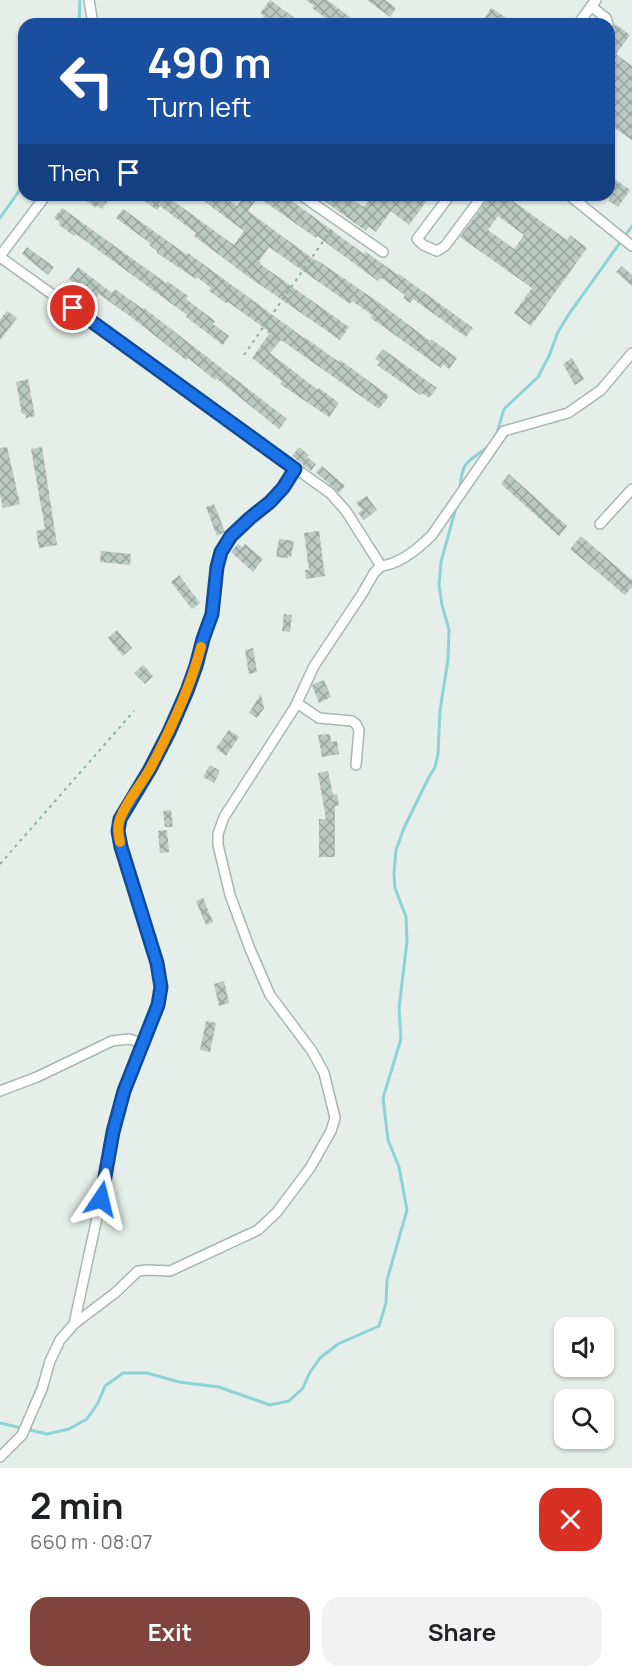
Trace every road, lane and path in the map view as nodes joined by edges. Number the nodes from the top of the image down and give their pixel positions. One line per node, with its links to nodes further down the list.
1 (89, 0): 3 (street)
2 (594, 3): 4 (street); 5 (street)
3 (92, 18)
4 (583, 18)
5 (606, 18)
6 (41, 201): 15 (street)
7 (310, 201): 12 (street)
8 (353, 201): 12 (path)
9 (446, 201): 10 (street)
10 (479, 201)
11 (577, 201): 13 (street)
12 (338, 221): 14 (street); 17 (path)
13 (632, 245)
14 (383, 252)
15 (0, 256): 18 (street)
16 (632, 352): 21 (street)
17 (243, 355)
18 (295, 469): 21 (street); 26 (street)
19 (632, 489): 20 (street)
20 (600, 524)
21 (381, 566): 22 (street)
22 (297, 703): 24 (street); 28 (street)
23 (134, 711): 25 (path)
24 (357, 765)
25 (0, 864)
26 (143, 1043): 27 (street); 28 (street)
27 (0, 1091)
28 (74, 1324): 29 (street)
29 (0, 1457)

